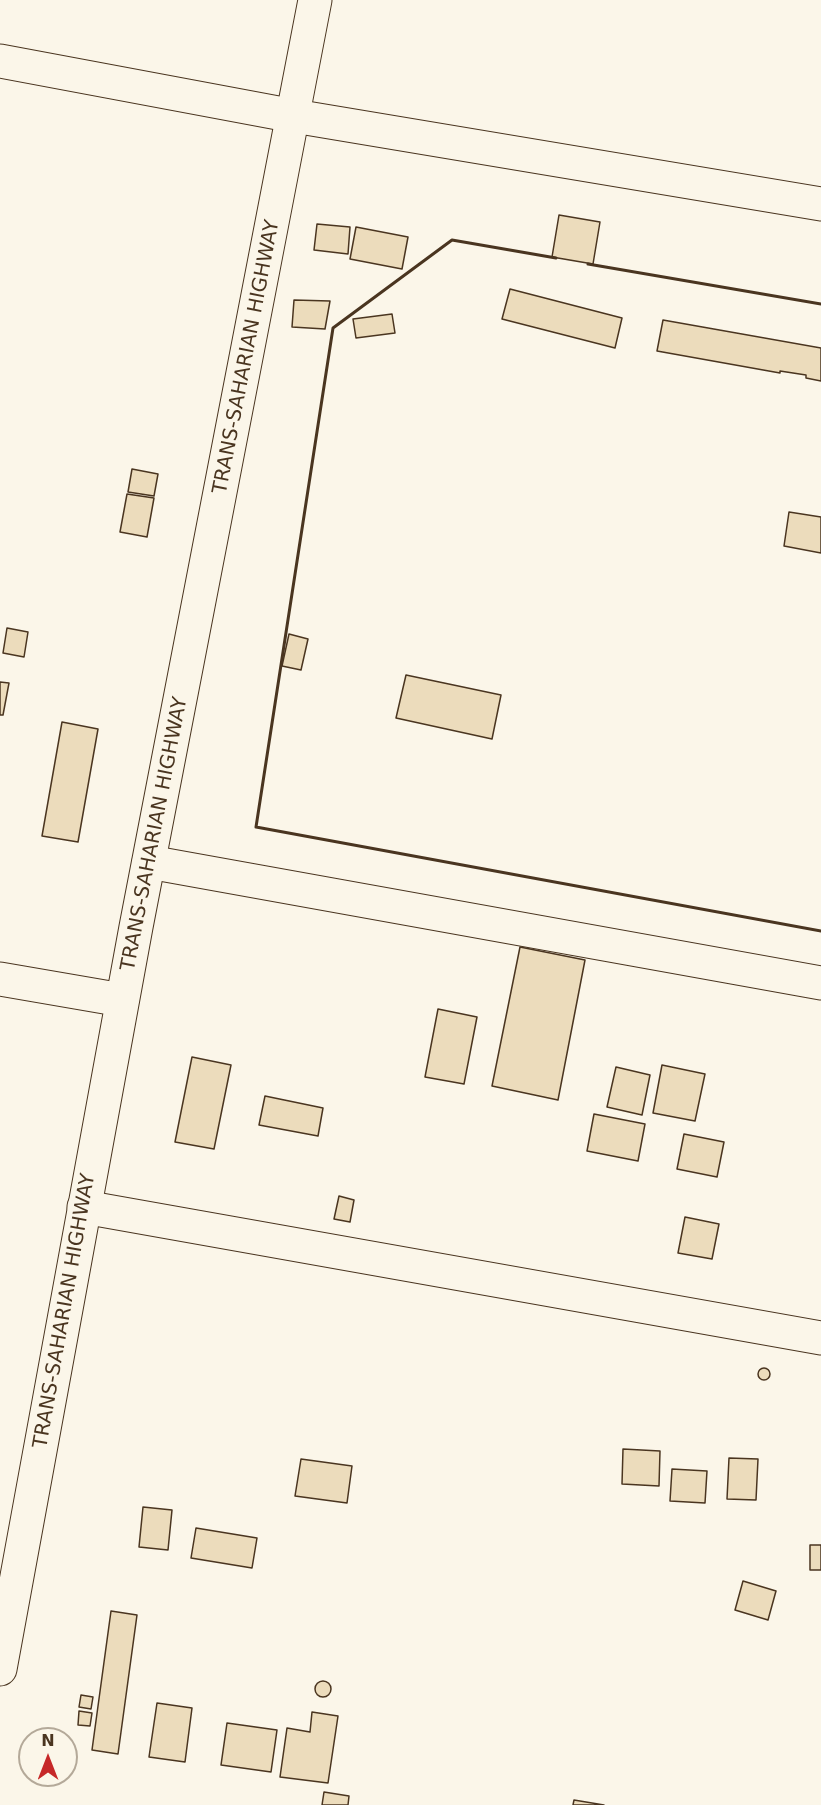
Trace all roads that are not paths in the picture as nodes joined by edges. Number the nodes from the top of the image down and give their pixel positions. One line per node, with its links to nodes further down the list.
1 (315, 0): 3 (main road, TRANS-SAHARIAN HIGHWAY)
2 (0, 61): 3 (main road)
3 (294, 116): 4 (main road); 5 (main road, TRANS-SAHARIAN HIGHWAY)
4 (821, 204)
5 (149, 862): 7 (main road); 8 (main road, TRANS-SAHARIAN HIGHWAY)
6 (0, 979): 8 (main road)
7 (821, 983)
8 (122, 999): 9 (main road, TRANS-SAHARIAN HIGHWAY)
9 (84, 1207): 10 (main road); 11 (main road, TRANS-SAHARIAN HIGHWAY)
10 (821, 1338)
11 (0, 1669)

